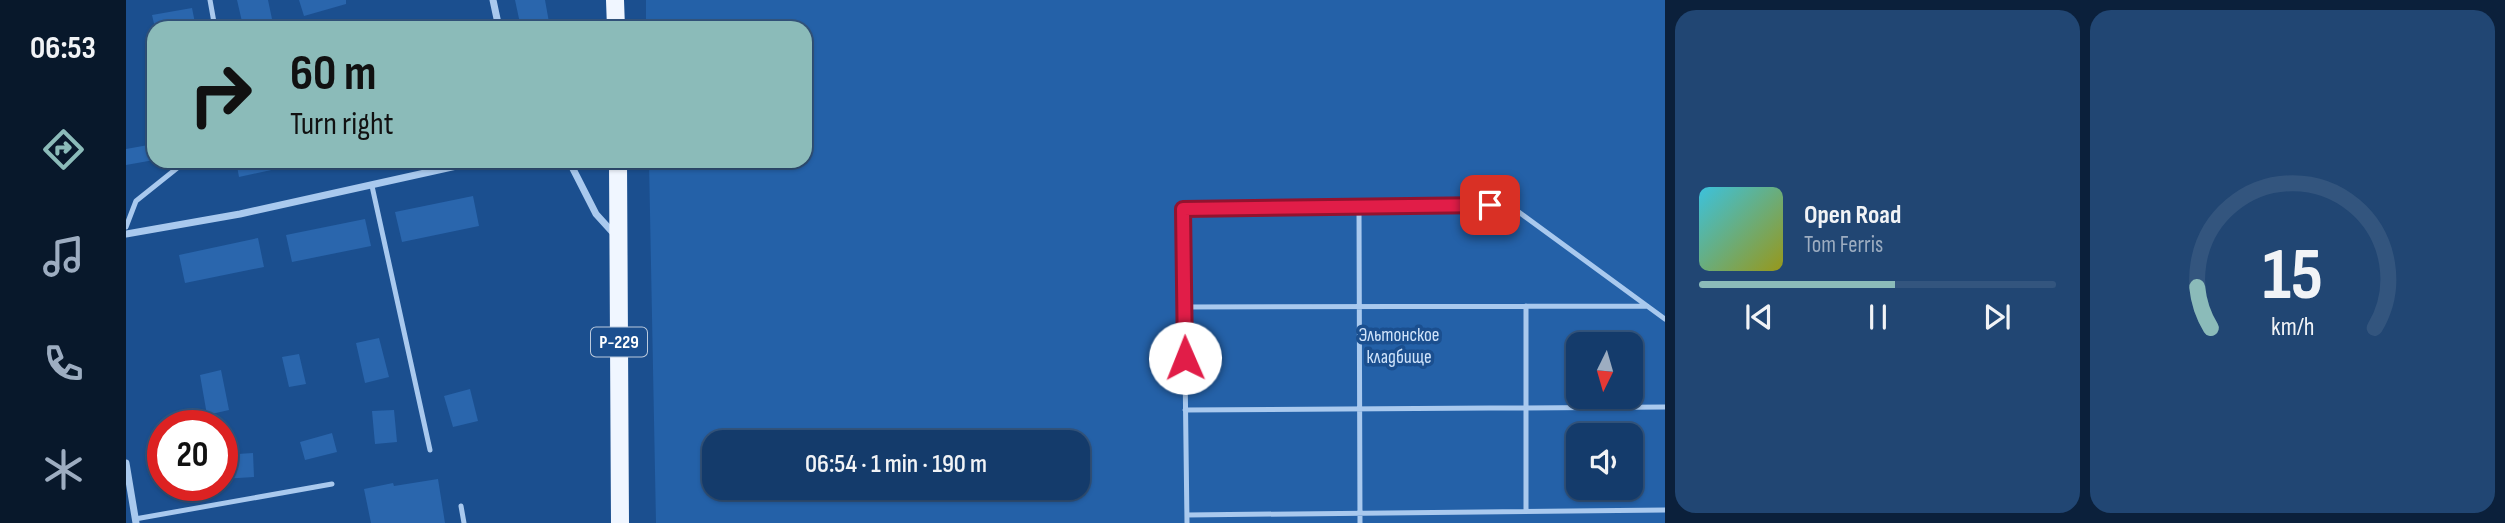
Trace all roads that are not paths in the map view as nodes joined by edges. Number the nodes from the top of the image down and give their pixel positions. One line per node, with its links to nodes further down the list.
1 (210, 0): 4 (lane)
2 (493, 0): 5 (street)
3 (615, 0): 6 (main road)
4 (214, 21)
5 (498, 21)
6 (615, 21)
7 (177, 168): 13 (lane)
8 (449, 168): 11 (street)
9 (573, 168): 15 (street)
10 (618, 168): 15 (main road, Р-229)
11 (372, 186): 14 (street); 25 (lane)
12 (1359, 206): 16 (lane); 18 (lane); 19 (lane)
13 (126, 227)
14 (126, 234)
15 (618, 239): 35 (main road, Р-229)
16 (1359, 306): 17 (lane); 19 (lane); 23 (lane)
17 (1525, 306): 18 (lane); 21 (lane)
18 (1647, 306): 20 (lane)
19 (1184, 307): 24 (lane)
20 (1665, 319)
21 (1526, 408): 22 (lane); 23 (lane); 30 (lane)
22 (1665, 408)
23 (1359, 409): 24 (lane); 31 (lane)
24 (1185, 410): 32 (lane)
25 (430, 450)
26 (126, 463): 33 (street)
27 (332, 484): 33 (lane)
28 (461, 506): 34 (lane)
29 (1665, 510): 30 (lane)
30 (1526, 511): 31 (lane)
31 (1360, 513): 32 (lane); 37 (lane)
32 (1187, 515): 36 (lane)
33 (136, 521)
34 (464, 523)
35 (620, 523)
36 (1187, 523)
37 (1360, 523)

